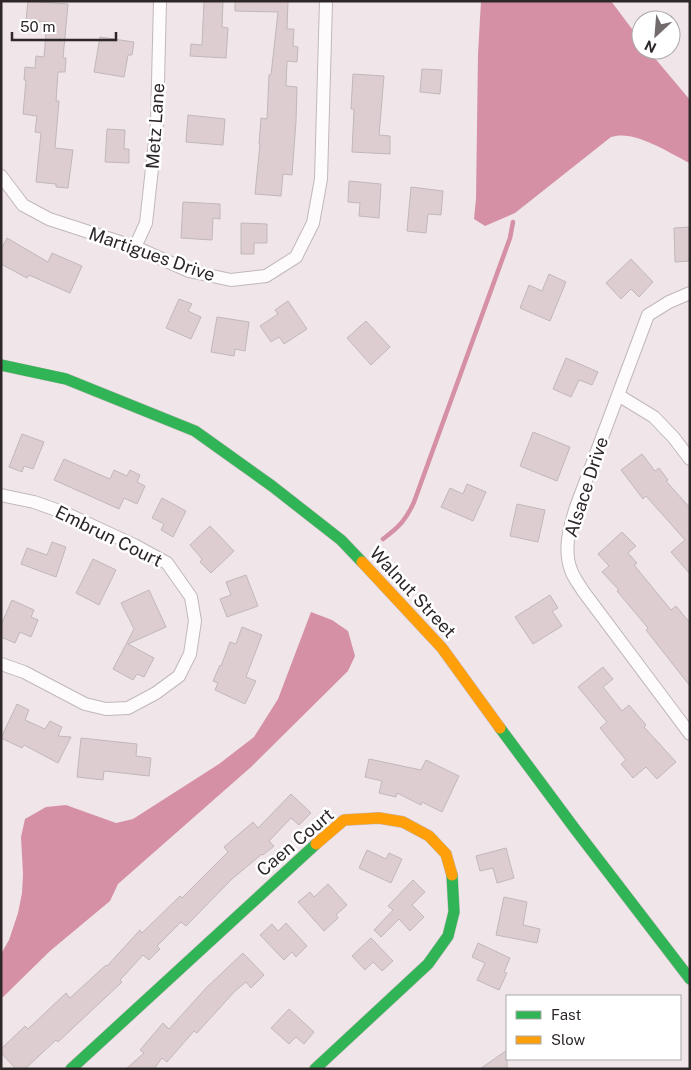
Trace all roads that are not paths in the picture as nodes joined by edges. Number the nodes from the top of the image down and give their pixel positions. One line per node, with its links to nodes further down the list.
1 (160, 1): 4 (street, Metz Lane)
2 (326, 1): 4 (street, Martigues Drive)
3 (1, 176): 4 (street, Martigues Drive)
4 (136, 248)
5 (690, 293): 7 (street, Alsace Drive)
6 (1, 364): 12 (street, Walnut Street)
7 (618, 395): 8 (street); 11 (street, Alsace Drive)
8 (690, 459)
9 (1, 495): 10 (street, Embrun Court)
10 (1, 664)
11 (690, 734)
12 (690, 979)
13 (71, 1069): 14 (street, Caen Court)
14 (315, 1069)

